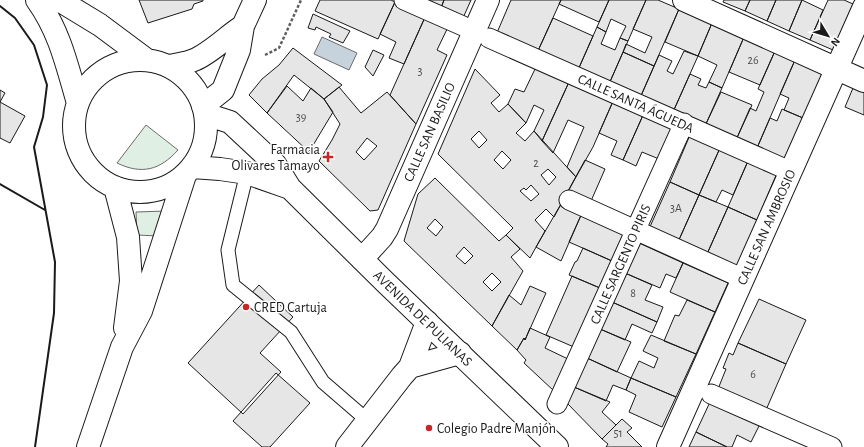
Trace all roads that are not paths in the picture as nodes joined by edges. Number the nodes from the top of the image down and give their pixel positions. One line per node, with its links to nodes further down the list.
1 (37, 0): 17 (main road)
2 (59, 0): 9 (main road)
3 (90, 0): 9 (main road)
4 (255, 0): 10 (main road)
5 (404, 0): 11 (street)
6 (488, 0): 27 (main road, CALLE SAN BASILIO)
7 (684, 0): 15 (main road)
8 (864, 7): 15 (main road, CALLE SAN AMBROSIO)
9 (100, 25): 13 (main road)
10 (243, 26): 14 (main road); 18 (main road)
11 (463, 26)
12 (489, 38): 19 (street, CALLE SANTA ÁGUEDA)
13 (147, 60): 14 (main road); 17 (main road)
14 (170, 66): 18 (main road)
15 (837, 69): 16 (main road); 40 (main road, CALLE SAN AMBROSIO)
16 (864, 81)
17 (78, 103): 23 (main road)
18 (204, 110): 21 (main road); 24 (main road, AVENIDA DE PULIANAS)
19 (684, 124): 20 (street, CALLE SANTA ÁGUEDA); 26 (street, CALLE SARGENTO PIRIS)
20 (784, 168)
21 (189, 171): 22 (main road, AVENIDA DE PULIANAS); 23 (main road); 30 (main road)
22 (247, 173): 24 (main road, AVENIDA DE PULIANAS); 35 (lane)
23 (115, 187): 30 (main road)
24 (290, 188): 27 (main road, AVENIDA DE PULIANAS)
25 (569, 200): 26 (street)
26 (636, 230): 28 (street); 34 (street, CALLE SARGENTO PIRIS)
27 (362, 259): 29 (main road, AVENIDA DE PULIANAS)
28 (735, 275)
29 (426, 322): 31 (main road, AVENIDA DE PULIANAS); 32 (main road)
30 (122, 347): 37 (main road)
31 (460, 353): 32 (main road); 39 (main road, AVENIDA DE PULIANAS)
32 (410, 367): 35 (main road)
33 (711, 394): 36 (street)
34 (557, 404)
35 (367, 420): 38 (main road)
36 (828, 446)
37 (88, 447)
38 (347, 447)
39 (557, 447)
40 (668, 447)

